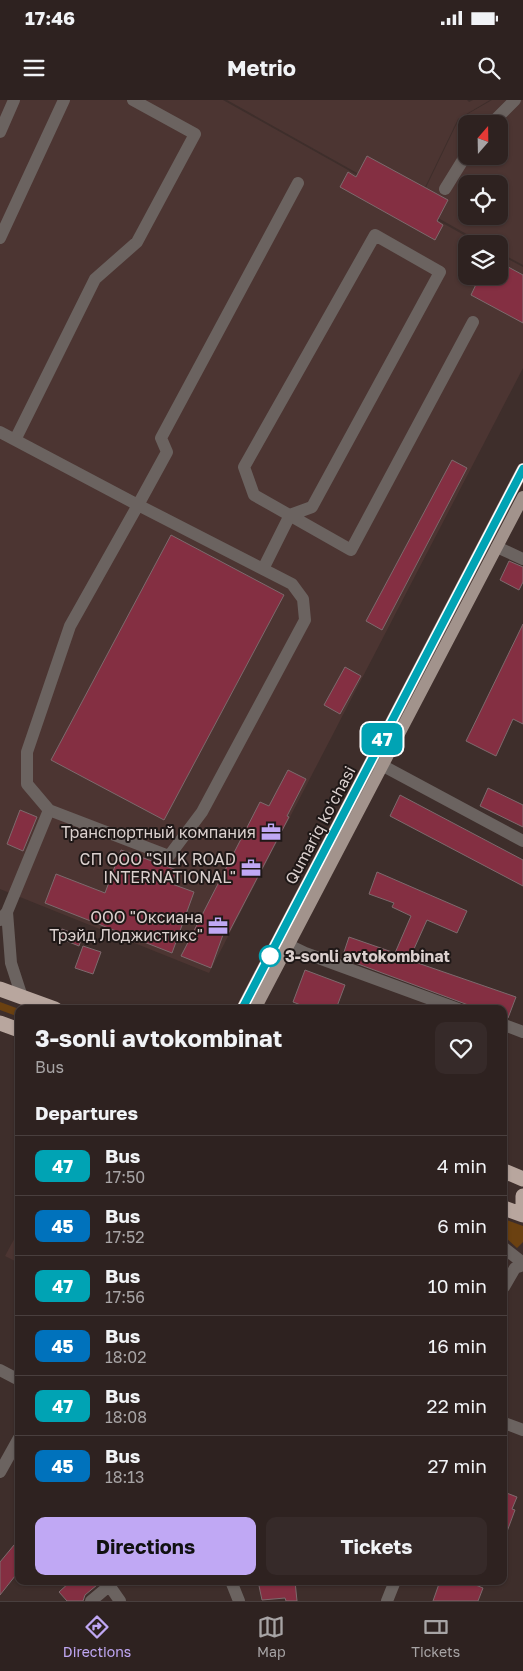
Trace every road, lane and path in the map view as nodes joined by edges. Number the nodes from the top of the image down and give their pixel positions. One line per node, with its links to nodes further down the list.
1 (14, 100): 6 (street)
2 (64, 100): 10 (street)
3 (133, 100): 13 (street)
4 (515, 100): 5 (street)
5 (500, 115)
6 (0, 132)
7 (460, 165): 9 (street)
8 (298, 183): 16 (street)
9 (445, 189)
10 (0, 238)
11 (473, 322): 17 (street)
12 (0, 432): 13 (street)
13 (15, 440): 16 (street)
14 (523, 470): 21 (main road, Qumariq ko'chasi)
15 (523, 497): 18 (main road, Qumariq ko'chasi)
16 (138, 505): 20 (street); 22 (street)
17 (290, 515): 17 (street); 20 (street)
18 (497, 547): 19 (street); 21 (main road, Qumariq ko'chasi)
19 (523, 559)
20 (263, 569): 22 (street)
21 (377, 763): 23 (street); 25 (main road, Qumariq ko'chasi)
22 (49, 810): 24 (street)
23 (523, 841)
24 (3, 916): 27 (street)
25 (283, 942): 29 (main road, Qumariq ko'chasi); 30 (main road, Qumariq ko'chasi); 31 (street)
26 (0, 988): 27 (highway)
27 (22, 997): 28 (highway)
28 (44, 1005)
29 (244, 1005)
30 (257, 1005)
31 (447, 1005)
32 (0, 1023): 34 (highway)
33 (507, 1027): 35 (street)
34 (15, 1029)
35 (523, 1032)
36 (507, 1172): 37 (highway)
37 (523, 1179)
38 (523, 1196): 40 (highway)
39 (507, 1209): 41 (highway)
40 (523, 1209)
41 (523, 1215)
42 (507, 1251): 43 (street)
43 (523, 1264): 44 (street)
44 (507, 1282)
45 (0, 1370): 46 (street)
46 (15, 1378)
47 (507, 1424): 48 (street)
48 (523, 1430)
49 (15, 1445): 50 (street)
50 (11, 1452): 51 (street); 52 (street)
51 (15, 1458)
52 (0, 1472)
53 (106, 1585): 57 (street)
54 (108, 1585): 58 (street)
55 (233, 1585): 59 (street)
56 (393, 1585): 60 (street)
57 (91, 1601)
58 (120, 1601)
59 (239, 1601)
60 (387, 1601)

